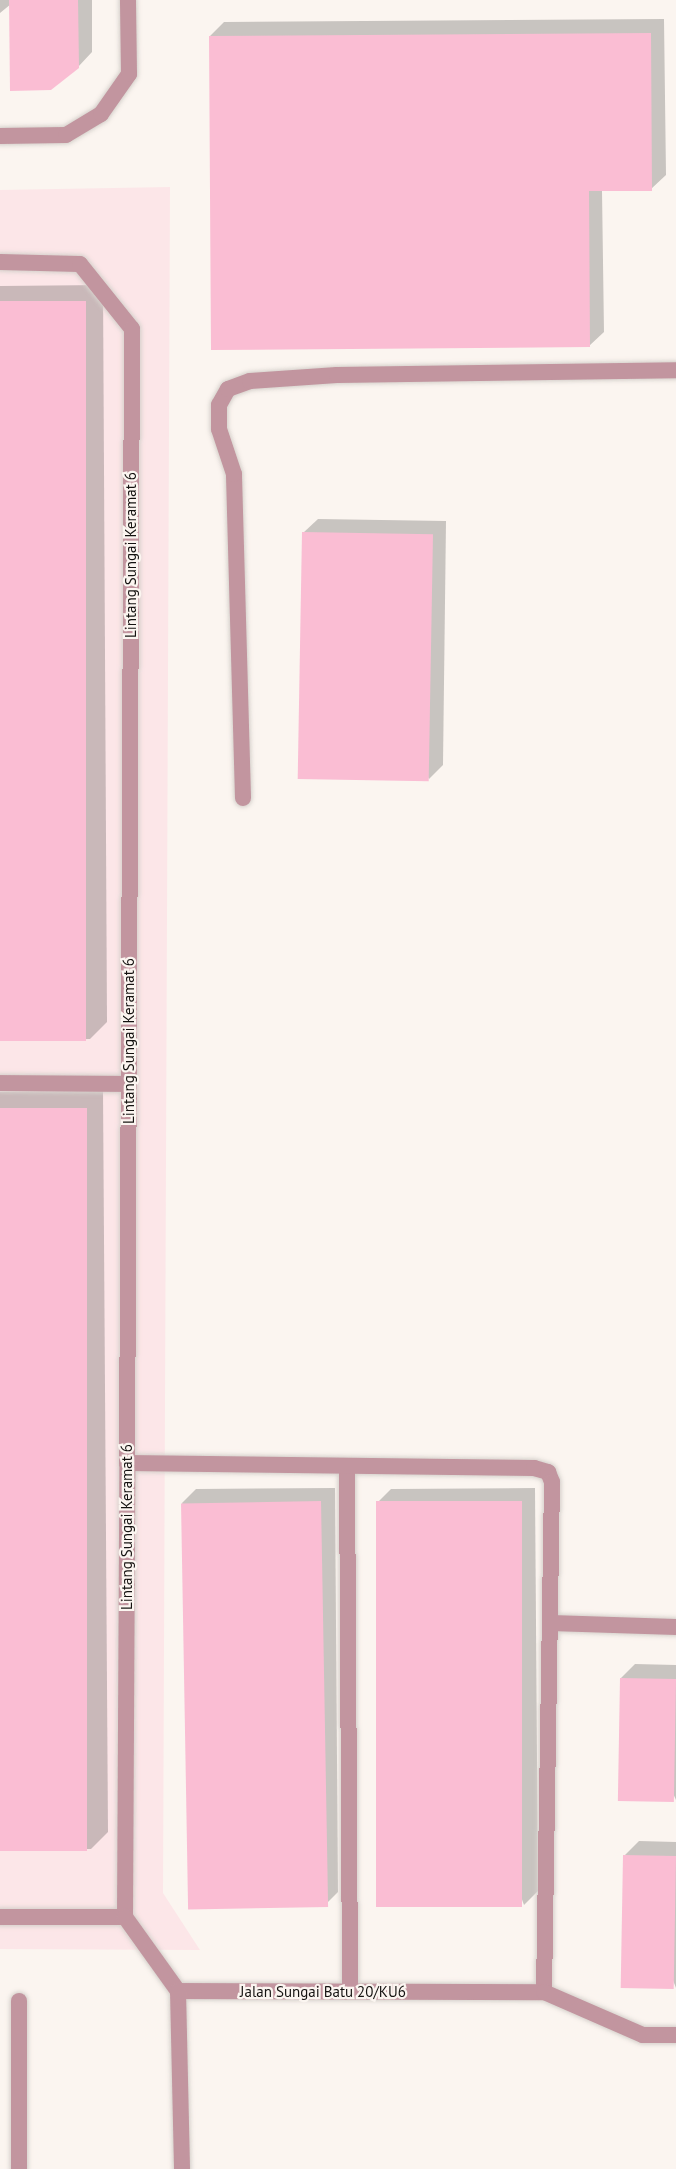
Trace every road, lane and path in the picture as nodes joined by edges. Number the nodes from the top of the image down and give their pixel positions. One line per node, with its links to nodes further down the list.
1 (128, 0): 2 (street)
2 (0, 136)
3 (0, 262): 7 (street, Lintang Sungai Keramat 6)
4 (676, 370): 5 (street)
5 (243, 798)
6 (0, 1083): 7 (street)
7 (129, 1084): 8 (street, Lintang Sungai Keramat 6)
8 (127, 1463): 9 (street); 13 (street, Lintang Sungai Keramat 6)
9 (347, 1466): 10 (street); 15 (street)
10 (551, 1623): 11 (street); 16 (street)
11 (676, 1627)
12 (0, 1917): 13 (street)
13 (125, 1917): 14 (street)
14 (178, 1991): 15 (street, Jalan Sungai Batu 20/KU6); 20 (street)
15 (350, 1991): 16 (street, Jalan Sungai Batu 20/KU6)
16 (544, 1992): 18 (street, Jalan Sungai Batu 20/KU6)
17 (19, 2001): 19 (street)
18 (676, 2035)
19 (19, 2169)
20 (182, 2169)

